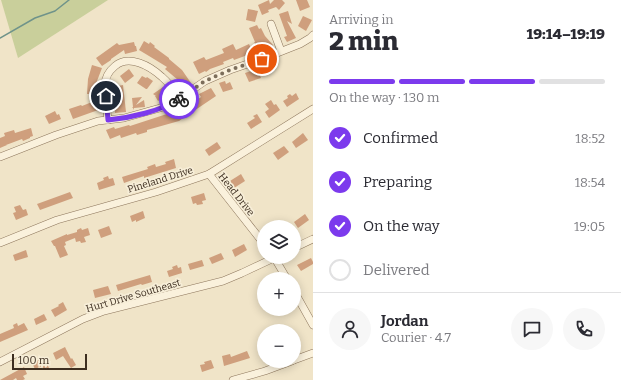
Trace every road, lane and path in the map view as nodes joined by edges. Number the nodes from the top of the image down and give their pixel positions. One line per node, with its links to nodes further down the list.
1 (271, 24): 3 (street)
2 (313, 35): 3 (street)
3 (281, 51): 4 (street)
4 (180, 98): 6 (street); 6 (street)
5 (313, 110): 8 (street, Pineland Drive)
6 (108, 120): 7 (street)
7 (0, 157)
8 (209, 174): 9 (street, Head Drive); 11 (street, Pineland Drive)
9 (257, 235)
10 (313, 239): 12 (street)
11 (0, 243)
12 (301, 245)
13 (261, 264): 18 (street, Hurt Drive Southeast)
14 (301, 304): 15 (street)
15 (313, 325)
16 (313, 353): 17 (street)
17 (301, 358)
18 (0, 362)
19 (271, 368): 20 (street)
20 (233, 380)

